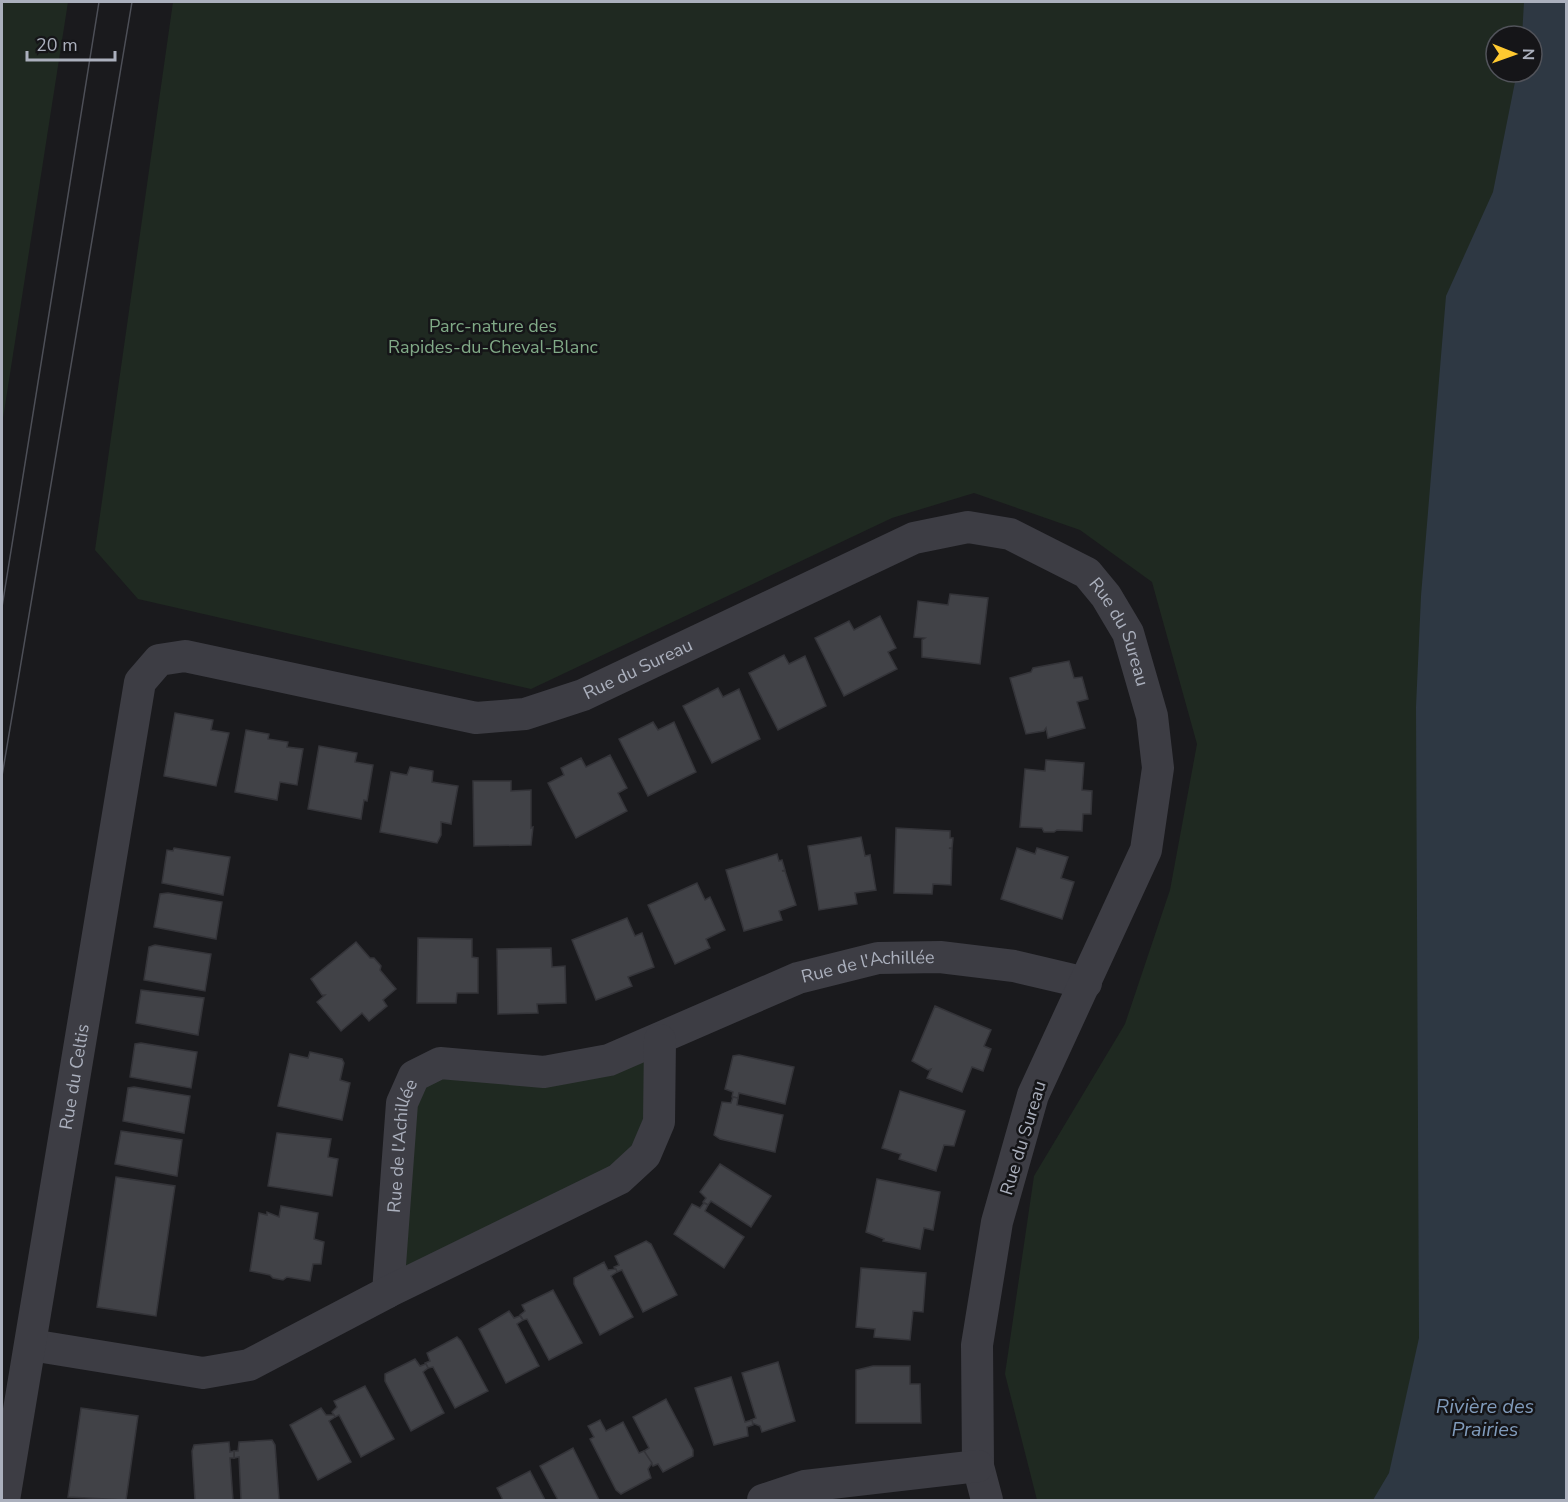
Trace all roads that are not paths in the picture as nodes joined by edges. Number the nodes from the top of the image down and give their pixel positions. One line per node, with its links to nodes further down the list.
1 (159, 660): 2 (street, Rue du Sureau); 5 (street, Rue du Celtis)
2 (1086, 984): 3 (street, Rue de l'Achillée); 6 (street, Rue du Sureau)
3 (660, 1040): 4 (street); 4 (street, Rue de l'Achillée)
4 (388, 1292): 5 (street)
5 (31, 1345): 7 (street, Rue du Celtis)
6 (978, 1466): 8 (street); 9 (street, Rue du Sureau)
7 (4, 1500)
8 (763, 1500)
9 (987, 1500)

